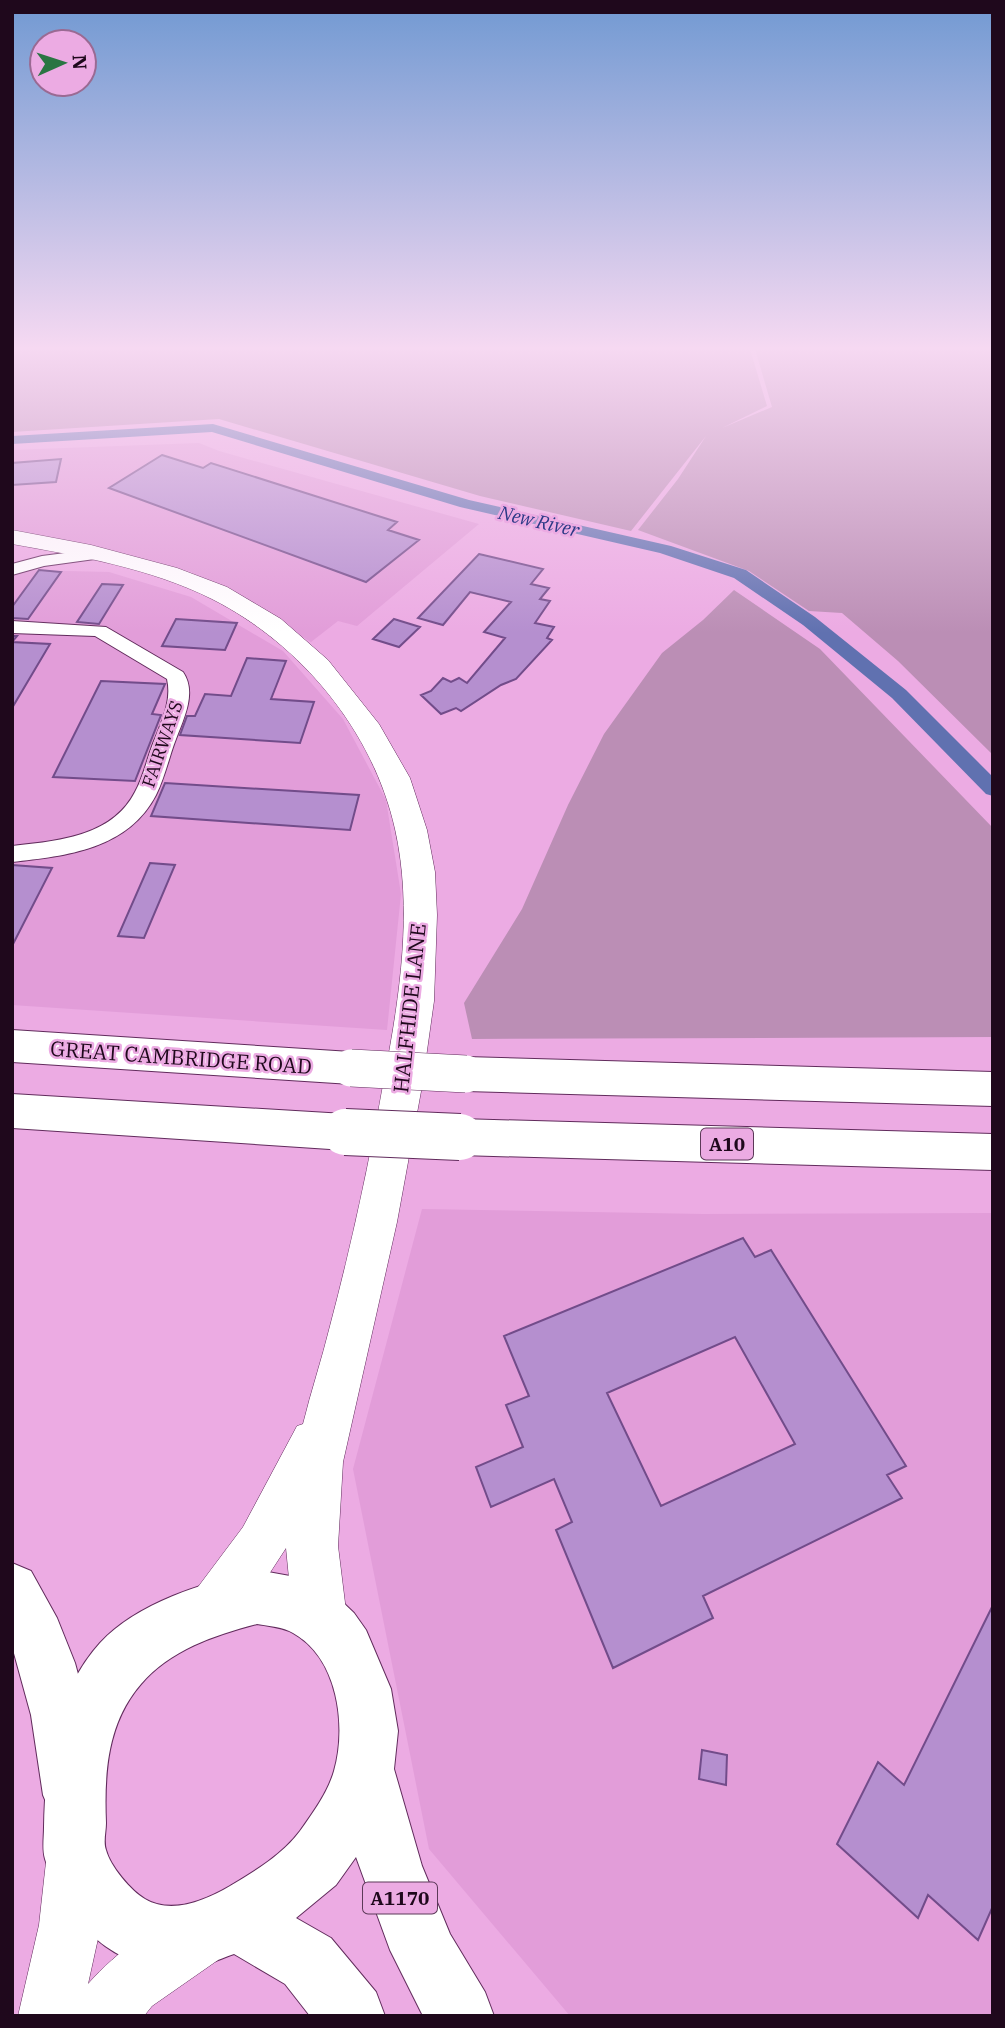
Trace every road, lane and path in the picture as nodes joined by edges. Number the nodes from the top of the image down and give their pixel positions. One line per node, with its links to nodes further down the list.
1 (14, 548): 8 (main road, HALFHIDE LANE)
2 (12, 627): 3 (street, FAIRWAYS)
3 (12, 854)
4 (12, 1046): 5 (main road, GREAT CAMBRIDGE ROAD, bridge)
5 (993, 1089)
6 (12, 1111): 7 (main road, A10, bridge)
7 (993, 1152)
8 (328, 1414): 10 (main road, HALFHIDE LANE); 11 (main road, HALFHIDE LANE)
9 (12, 1590): 13 (main road)
10 (218, 1606): 11 (main road); 13 (main road)
11 (320, 1619): 12 (main road)
12 (364, 1769): 15 (main road); 19 (main road, A1170)
13 (73, 1794): 14 (main road)
14 (76, 1860): 15 (main road); 16 (main road)
15 (218, 1927): 17 (main road); 18 (main road)
16 (50, 2016)
17 (103, 2016)
18 (352, 2016)
19 (461, 2016)

